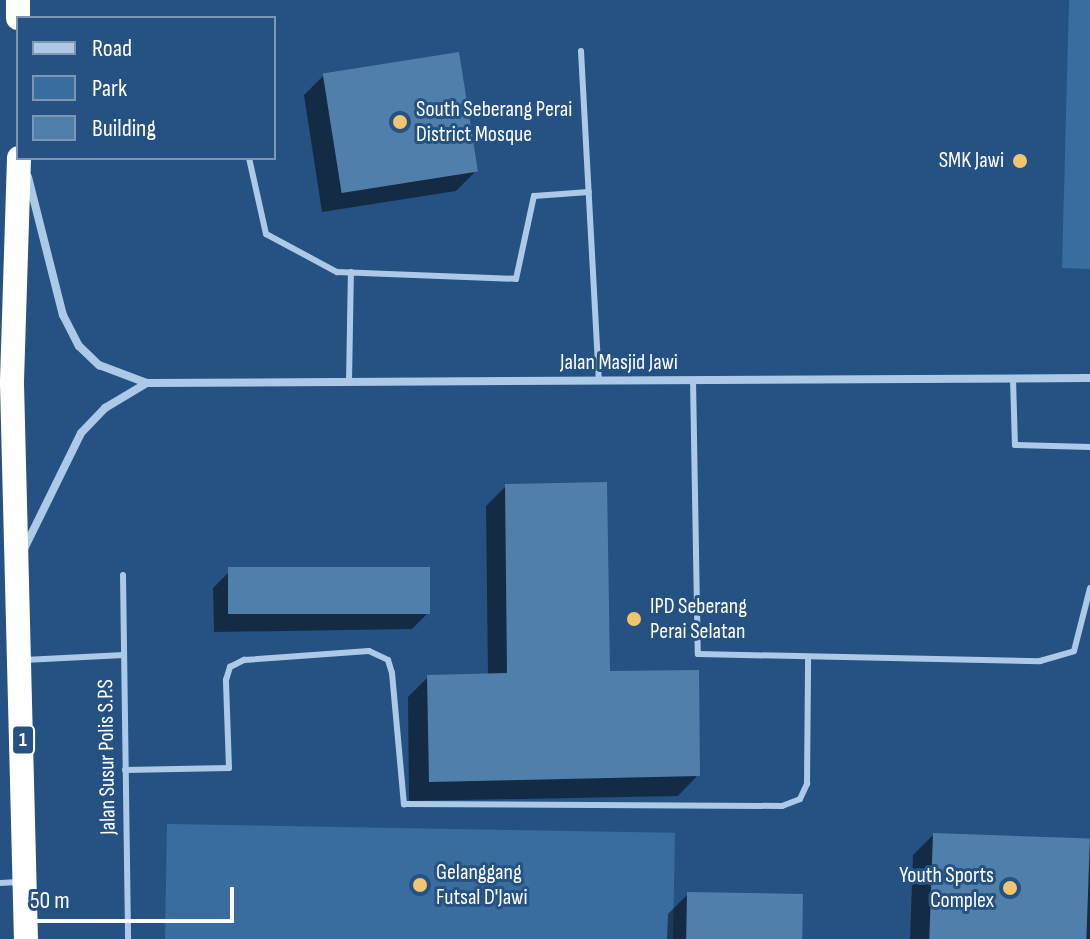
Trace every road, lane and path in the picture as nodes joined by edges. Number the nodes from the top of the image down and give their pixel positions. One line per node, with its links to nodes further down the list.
1 (581, 51): 5 (lane)
2 (21, 160): 14 (highway, 1)
3 (22, 160): 12 (street, Jalan Masjid Jawi)
4 (249, 160): 6 (lane)
5 (589, 192): 6 (lane); 10 (lane)
6 (351, 272): 11 (lane)
7 (1090, 378): 8 (street, Jalan Masjid Jawi)
8 (1013, 379): 9 (street, Jalan Masjid Jawi); 13 (lane)
9 (693, 380): 10 (street, Jalan Masjid Jawi); 19 (lane)
10 (599, 381): 11 (street, Jalan Masjid Jawi)
11 (349, 382): 12 (street, Jalan Masjid Jawi)
12 (147, 383): 15 (street)
13 (1090, 447)
14 (7, 504): 15 (highway, 1)
15 (18, 562): 20 (highway, 1)
16 (123, 575): 18 (lane, Jalan Susur Polis S.P.S)
17 (1090, 588): 19 (lane)
18 (124, 655): 20 (lane); 21 (lane, Jalan Susur Polis S.P.S)
19 (808, 660): 21 (lane)
20 (21, 661): 22 (highway, 1)
21 (125, 770): 25 (lane, Jalan Susur Polis S.P.S)
22 (26, 882): 23 (lane); 24 (highway, 1)
23 (0, 883)
24 (26, 939)
25 (128, 939)

